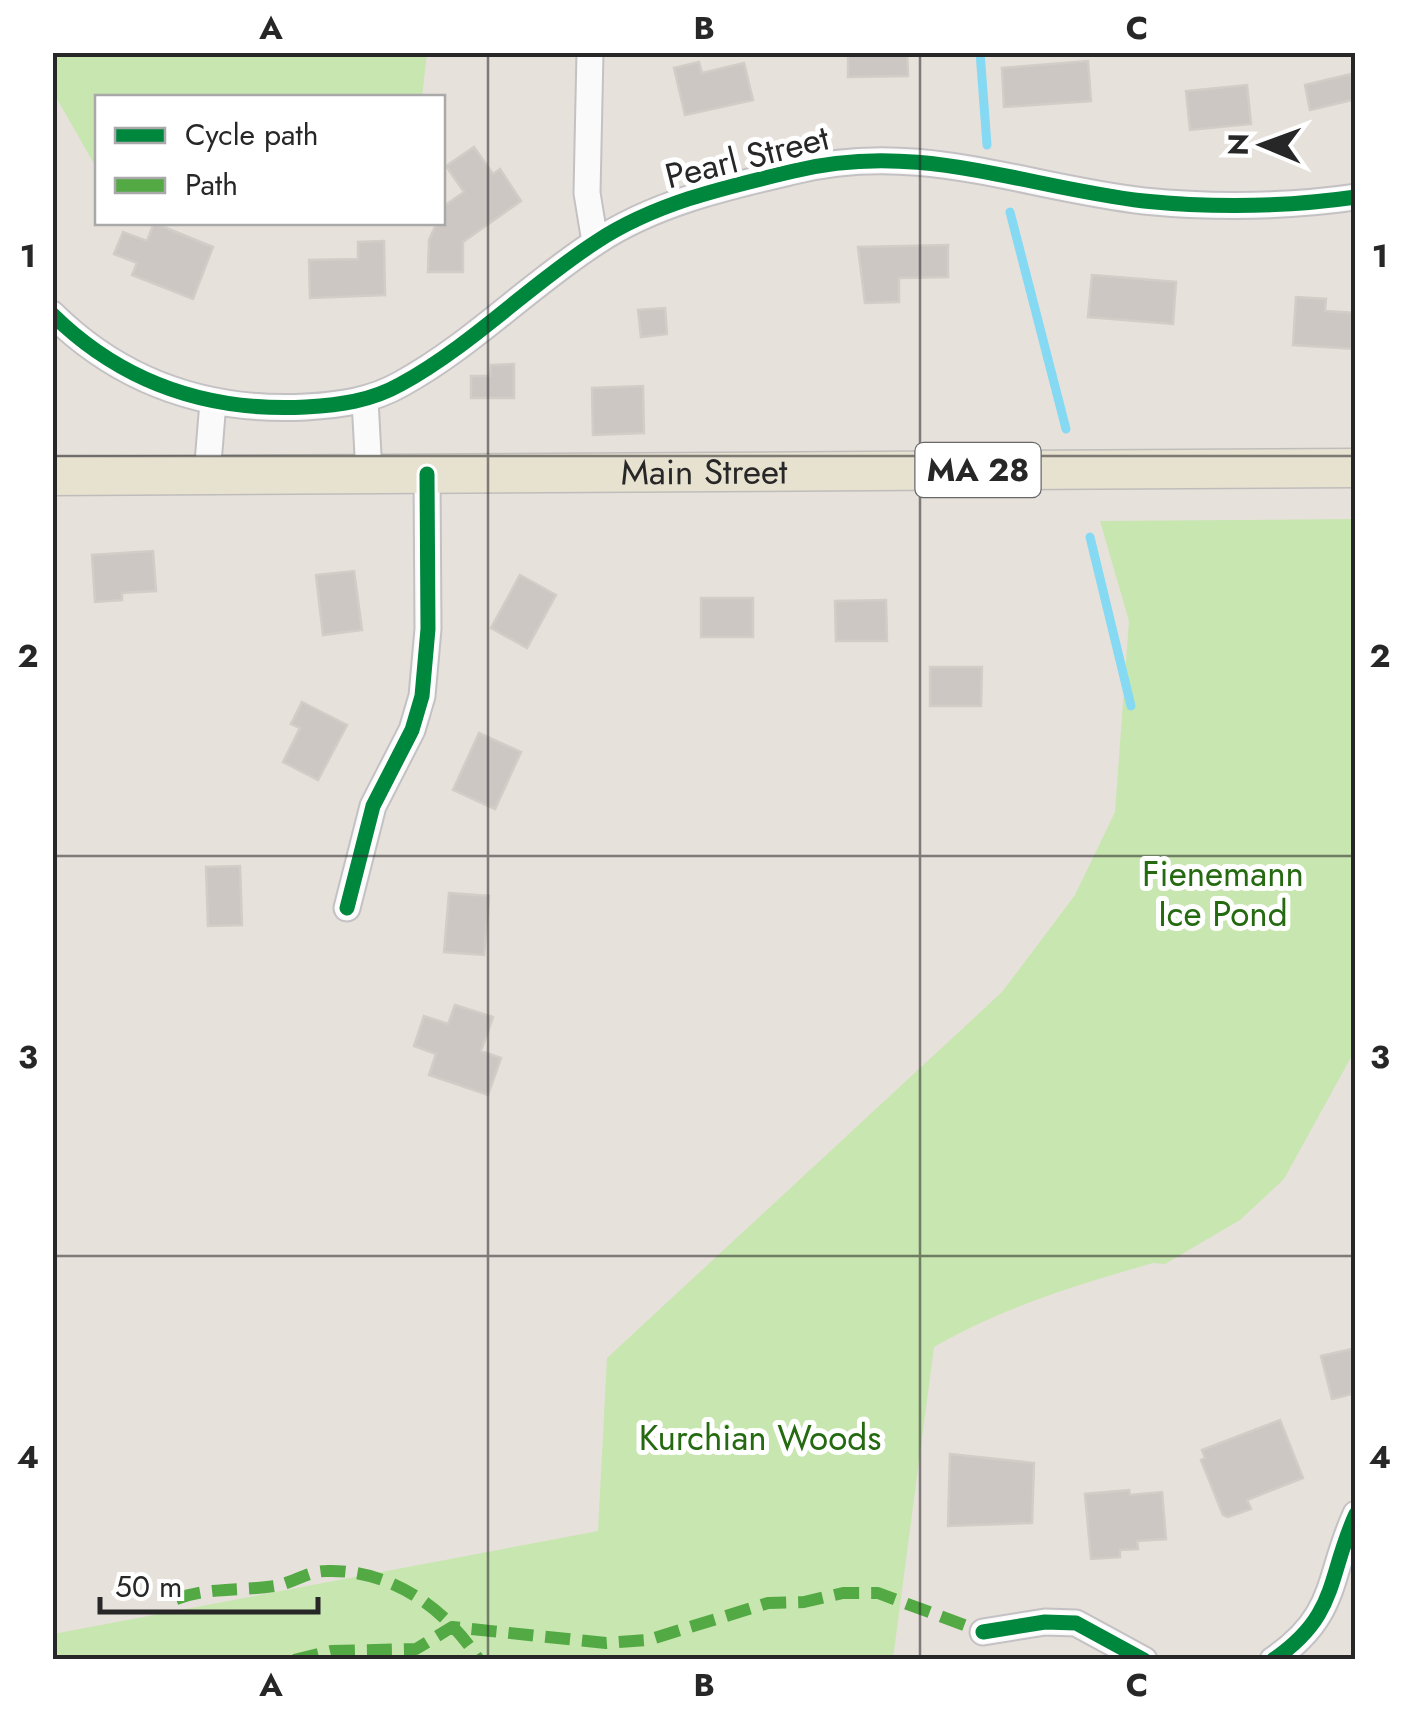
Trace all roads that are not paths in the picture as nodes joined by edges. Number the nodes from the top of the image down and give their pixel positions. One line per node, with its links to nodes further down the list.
1 (590, 52): 3 (street)
2 (1356, 197): 3 (street, Pearl Street)
3 (595, 242): 5 (street, Pearl Street)
4 (52, 314): 6 (street, Pearl Street)
5 (365, 400): 6 (street, Pearl Street); 8 (street)
6 (214, 402): 10 (street)
7 (1356, 468): 9 (main road, Main Street / MA 28)
8 (368, 474): 9 (main road, Main Street / MA 28); 10 (main road, Main Street / MA 28)
9 (427, 474): 12 (street)
10 (207, 475): 11 (main road, Main Street / MA 28)
11 (52, 476)
12 (348, 908)
13 (1356, 1514): 16 (street)
14 (982, 1632): 15 (street)
15 (1144, 1660)
16 (1273, 1660)

